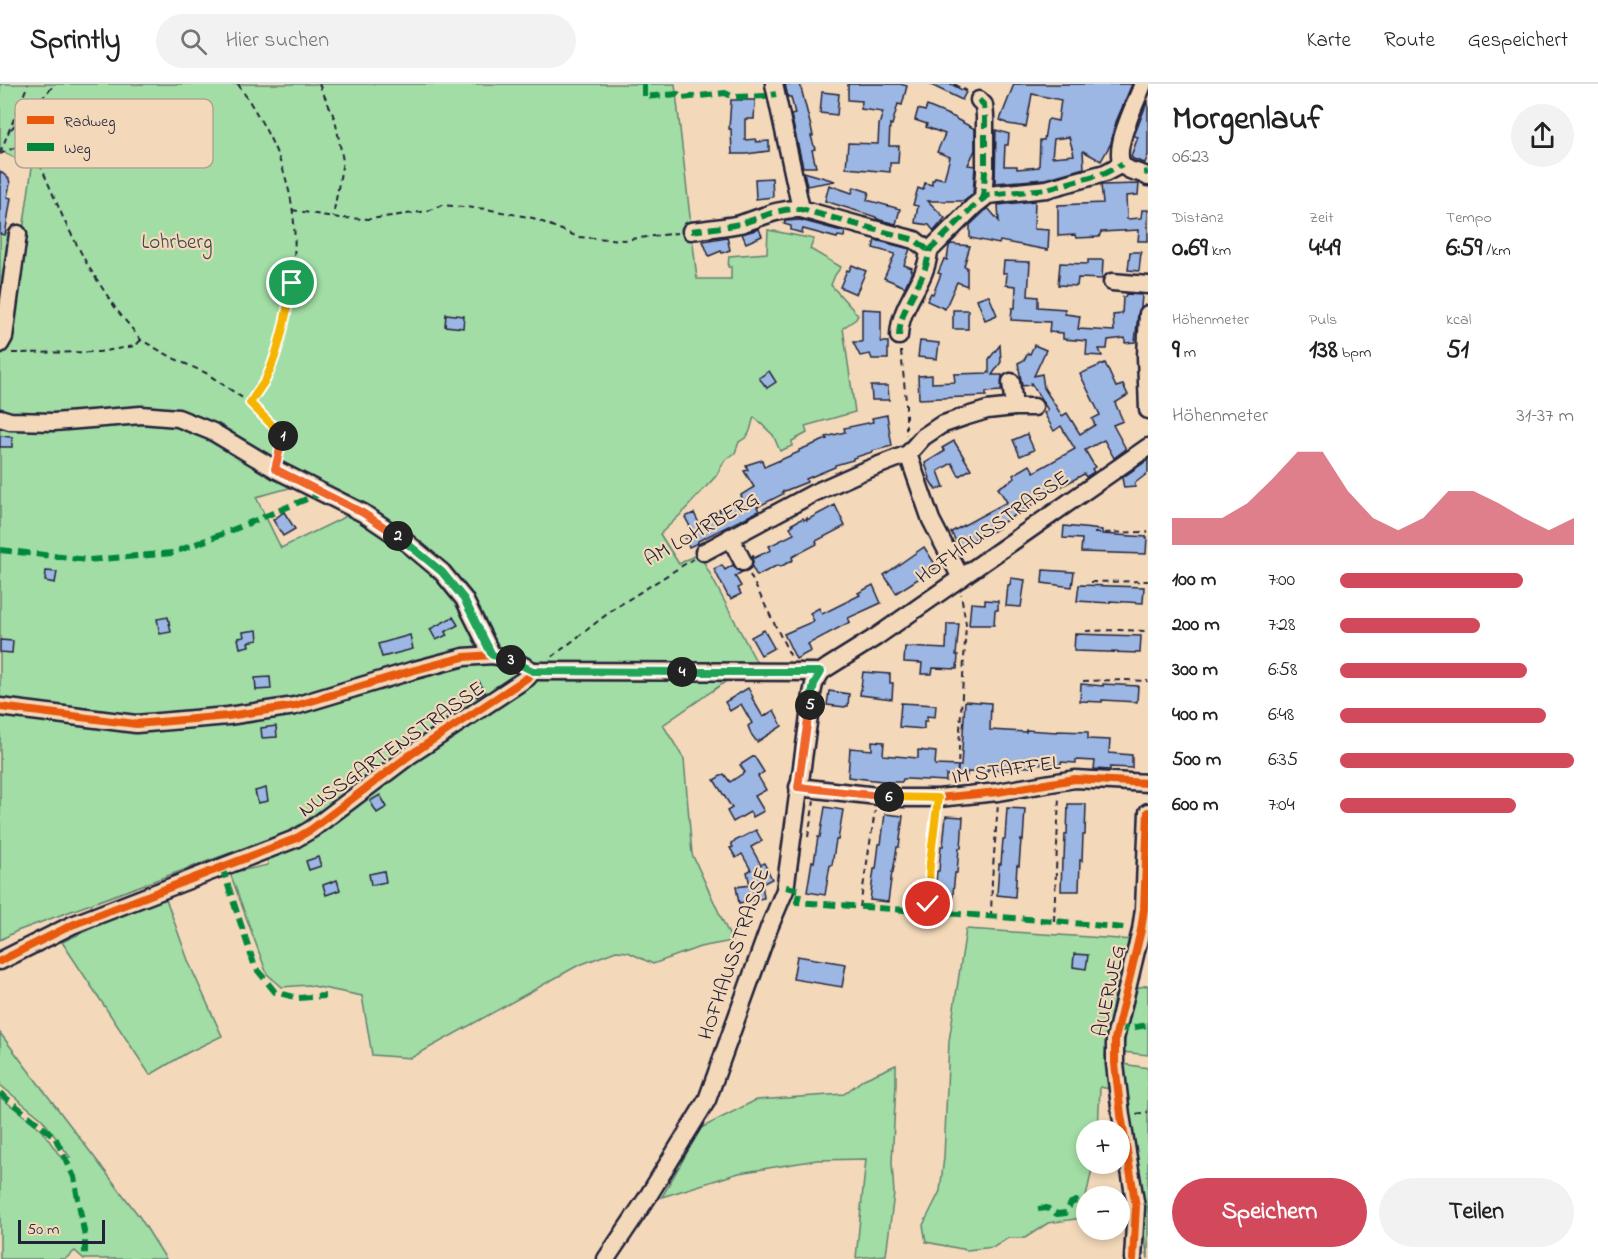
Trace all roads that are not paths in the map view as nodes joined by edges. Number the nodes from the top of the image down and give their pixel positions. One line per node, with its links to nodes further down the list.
1 (774, 84): 7 (street)
2 (1143, 84): 4 (street)
3 (979, 100): 6 (street)
4 (1122, 165): 5 (street); 6 (street)
5 (1146, 174)
6 (983, 198): 10 (street)
7 (801, 208): 8 (street); 10 (street)
8 (691, 231)
9 (18, 234): 15 (street)
10 (929, 250): 14 (street)
11 (1112, 282): 12 (street)
12 (1148, 285)
13 (1148, 314): 19 (street)
14 (899, 336)
15 (3, 349)
16 (1011, 382): 17 (street)
17 (1014, 406): 18 (street, AM LOHRBERG); 22 (street, AM LOHRBERG)
18 (1035, 407)
19 (1148, 410)
20 (0, 418): 27 (street)
21 (1148, 447): 26 (street, HOFHAUSSTRASSE)
22 (908, 454): 23 (street, AM LOHRBERG); 26 (street)
23 (730, 537): 24 (street, AM LOHRBERG); 25 (street)
24 (704, 552)
25 (743, 562)
26 (961, 578): 29 (street, HOFHAUSSTRASSE)
27 (492, 655): 28 (street); 30 (street)
28 (533, 671): 29 (street); 34 (street, NUSSGARTENSTRASSE)
29 (821, 672): 32 (street, HOFHAUSSTRASSE)
30 (0, 707)
31 (1148, 783): 32 (street, IM STAFFEL)
32 (798, 787): 35 (street, HOFHAUSSTRASSE)
33 (1148, 812): 36 (street, AUERWEG)
34 (0, 961)
35 (606, 1259)
36 (1133, 1259)

